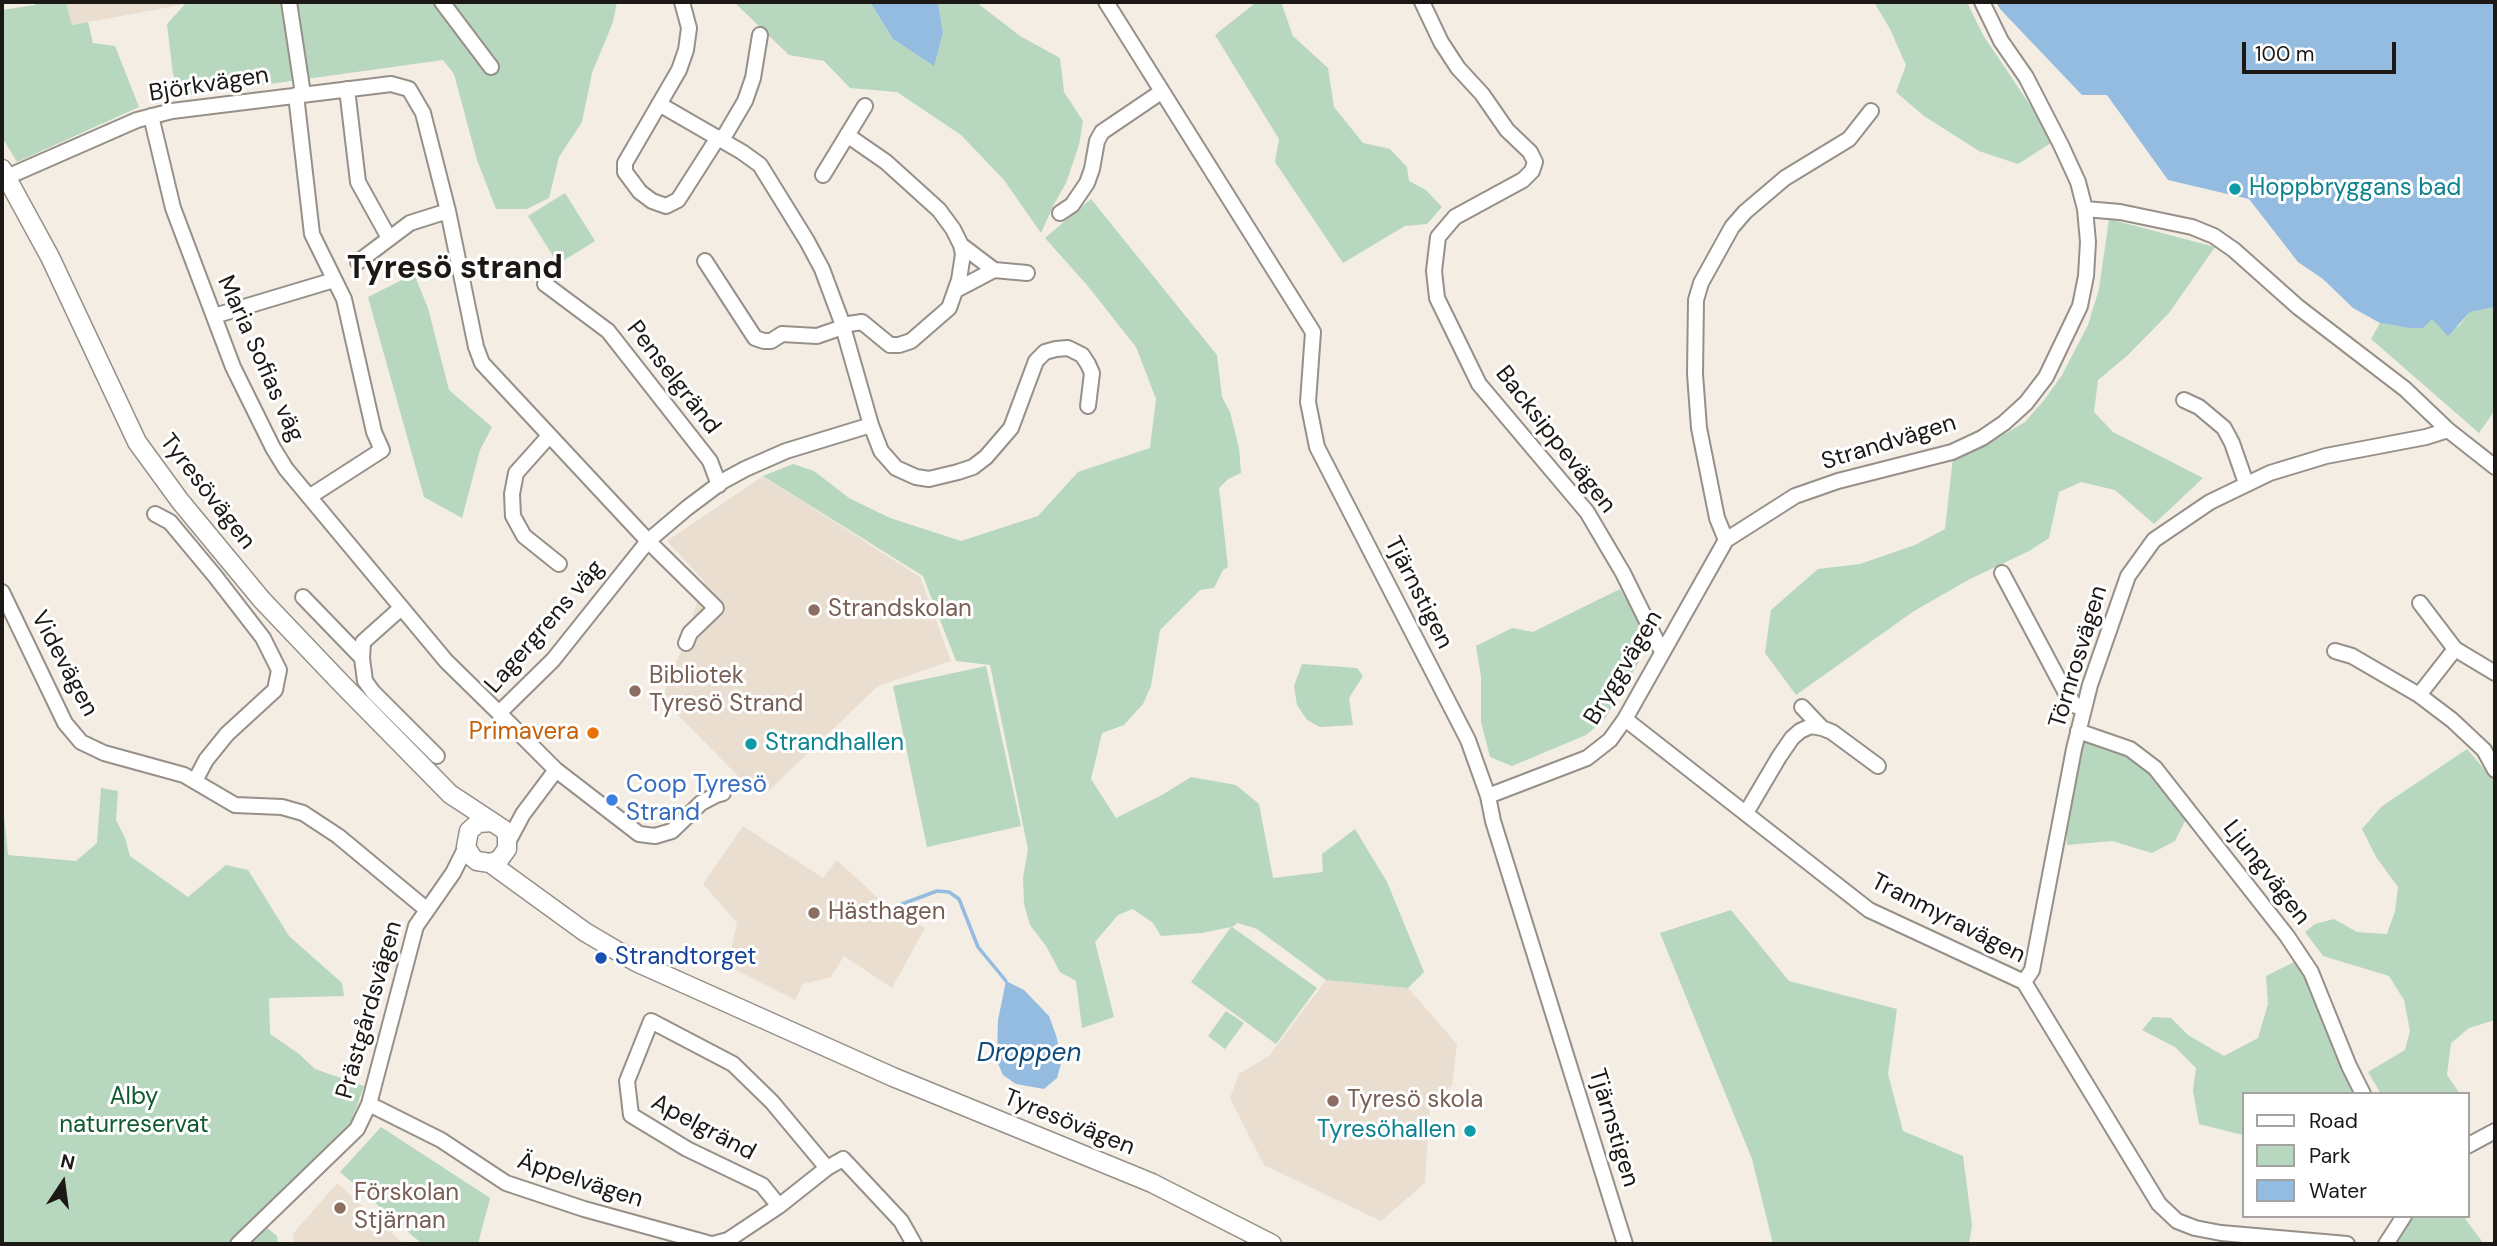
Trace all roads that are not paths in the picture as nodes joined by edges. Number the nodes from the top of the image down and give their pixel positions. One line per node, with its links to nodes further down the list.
1 (289, 2): 11 (street)
2 (442, 2): 8 (street)
3 (682, 2): 12 (street)
4 (1106, 2): 10 (street, Tjärnstigen)
5 (1422, 2): 55 (street, Backsippevägen)
6 (1982, 2): 20 (street, Strandvägen)
7 (760, 35): 17 (street)
8 (491, 67)
9 (347, 89): 11 (street, Björkvägen); 21 (street, Björkvägen); 23 (street)
10 (1161, 92): 22 (street); 72 (street, Tjärnstigen)
11 (300, 94): 15 (street, Björkvägen); 29 (street)
12 (659, 104): 17 (street); 17 (street)
13 (865, 106): 16 (street)
14 (1871, 111): 44 (street)
15 (151, 116): 18 (street, Björkvägen); 32 (street, Maria Sofias väg)
16 (847, 135): 19 (street); 24 (street)
17 (717, 139): 33 (street)
18 (4, 173): 71 (main road, Tyresövägen)
19 (823, 175)
20 (2085, 209): 37 (street); 44 (street, Strandvägen)
21 (448, 211): 23 (street); 38 (street)
22 (1060, 213)
23 (389, 238): 26 (street)
24 (961, 245): 27 (street); 31 (street)
25 (705, 261): 33 (street)
26 (358, 262)
27 (994, 270): 28 (street); 31 (street)
28 (1027, 273)
29 (334, 279): 32 (street); 42 (street)
30 (545, 284): 41 (street, Penselgränd)
31 (956, 290): 33 (street)
32 (214, 316): 42 (street, Maria Sofias väg)
33 (842, 326): 36 (street)
34 (2184, 400): 40 (street)
35 (1088, 406): 36 (street)
36 (871, 425): 41 (street, Lagergrens väg)
37 (2448, 429): 39 (street); 40 (street, Törnrosvägen)
38 (549, 436): 45 (street); 46 (street)
39 (2495, 467)
40 (2246, 483): 60 (street, Törnrosvägen)
41 (719, 485): 45 (street, Lagergrens väg)
42 (309, 497): 51 (street, Maria Sofias väg)
43 (155, 514): 69 (street)
44 (1726, 540): 55 (street, Bryggvägen)
45 (648, 541): 52 (street); 61 (street, Lagergrens väg)
46 (559, 564)
47 (2002, 573): 60 (street)
48 (2, 592): 69 (street, Videvägen)
49 (303, 597): 56 (street)
50 (2420, 603): 53 (street)
51 (401, 608): 56 (street); 61 (street, Maria Sofias väg)
52 (687, 643)
53 (2455, 649): 57 (street); 58 (street)
54 (2335, 651): 58 (street)
55 (1662, 652): 62 (street, Bryggvägen)
56 (362, 658): 65 (street)
57 (2495, 673)
58 (2420, 695): 68 (street)
59 (1802, 707): 63 (street)
60 (2084, 708): 64 (street, Törnrosvägen)
61 (499, 713): 67 (street, Lagergrens väg)
62 (1625, 719): 72 (street, Bryggvägen); 73 (street, Tranmyravägen)
63 (1822, 728): 66 (street); 73 (street)
64 (2078, 731): 79 (street, Törnrosvägen); 81 (street, Ljungvägen)
65 (437, 756)
66 (1878, 766)
67 (556, 770): 70 (street, Lagergrens väg); 74 (street)
68 (2495, 770)
69 (195, 781): 78 (street, Videvägen)
70 (723, 793)
71 (450, 794): 75 (main road, Tyresövägen); 77 (main road, Tyresövägen)
72 (1488, 796): 92 (street, Tjärnstigen)
73 (1746, 813): 79 (street, Tranmyravägen)
74 (523, 814): 75 (street); 76 (street)
75 (495, 823): 76 (main road, Tyresövägen); 77 (main road)
76 (508, 845): 77 (main road); 80 (main road, Tyresövägen)
77 (476, 851): 78 (street, Prästgårdsvägen); 80 (main road, Tyresövägen)
78 (426, 909): 82 (street, Prästgårdsvägen)
79 (2024, 982): 93 (street, Tranmyravägen)
80 (689, 987): 91 (main road, Tyresövägen)
81 (2362, 1092)
82 (369, 1104): 88 (street, Prästgårdsvägen); 89 (street, Äppelvägen)
83 (2495, 1131): 84 (street)
84 (2469, 1145)
85 (827, 1168): 86 (street, Äppelvägen); 86 (street, Apelgränd); 90 (street, Äppelvägen)
86 (779, 1206): 89 (street, Äppelvägen)
87 (2403, 1218): 94 (street)
88 (238, 1244)
89 (712, 1244)
90 (914, 1244)
91 (1272, 1244)
92 (1625, 1244)
93 (2347, 1244)
94 (2386, 1244)

